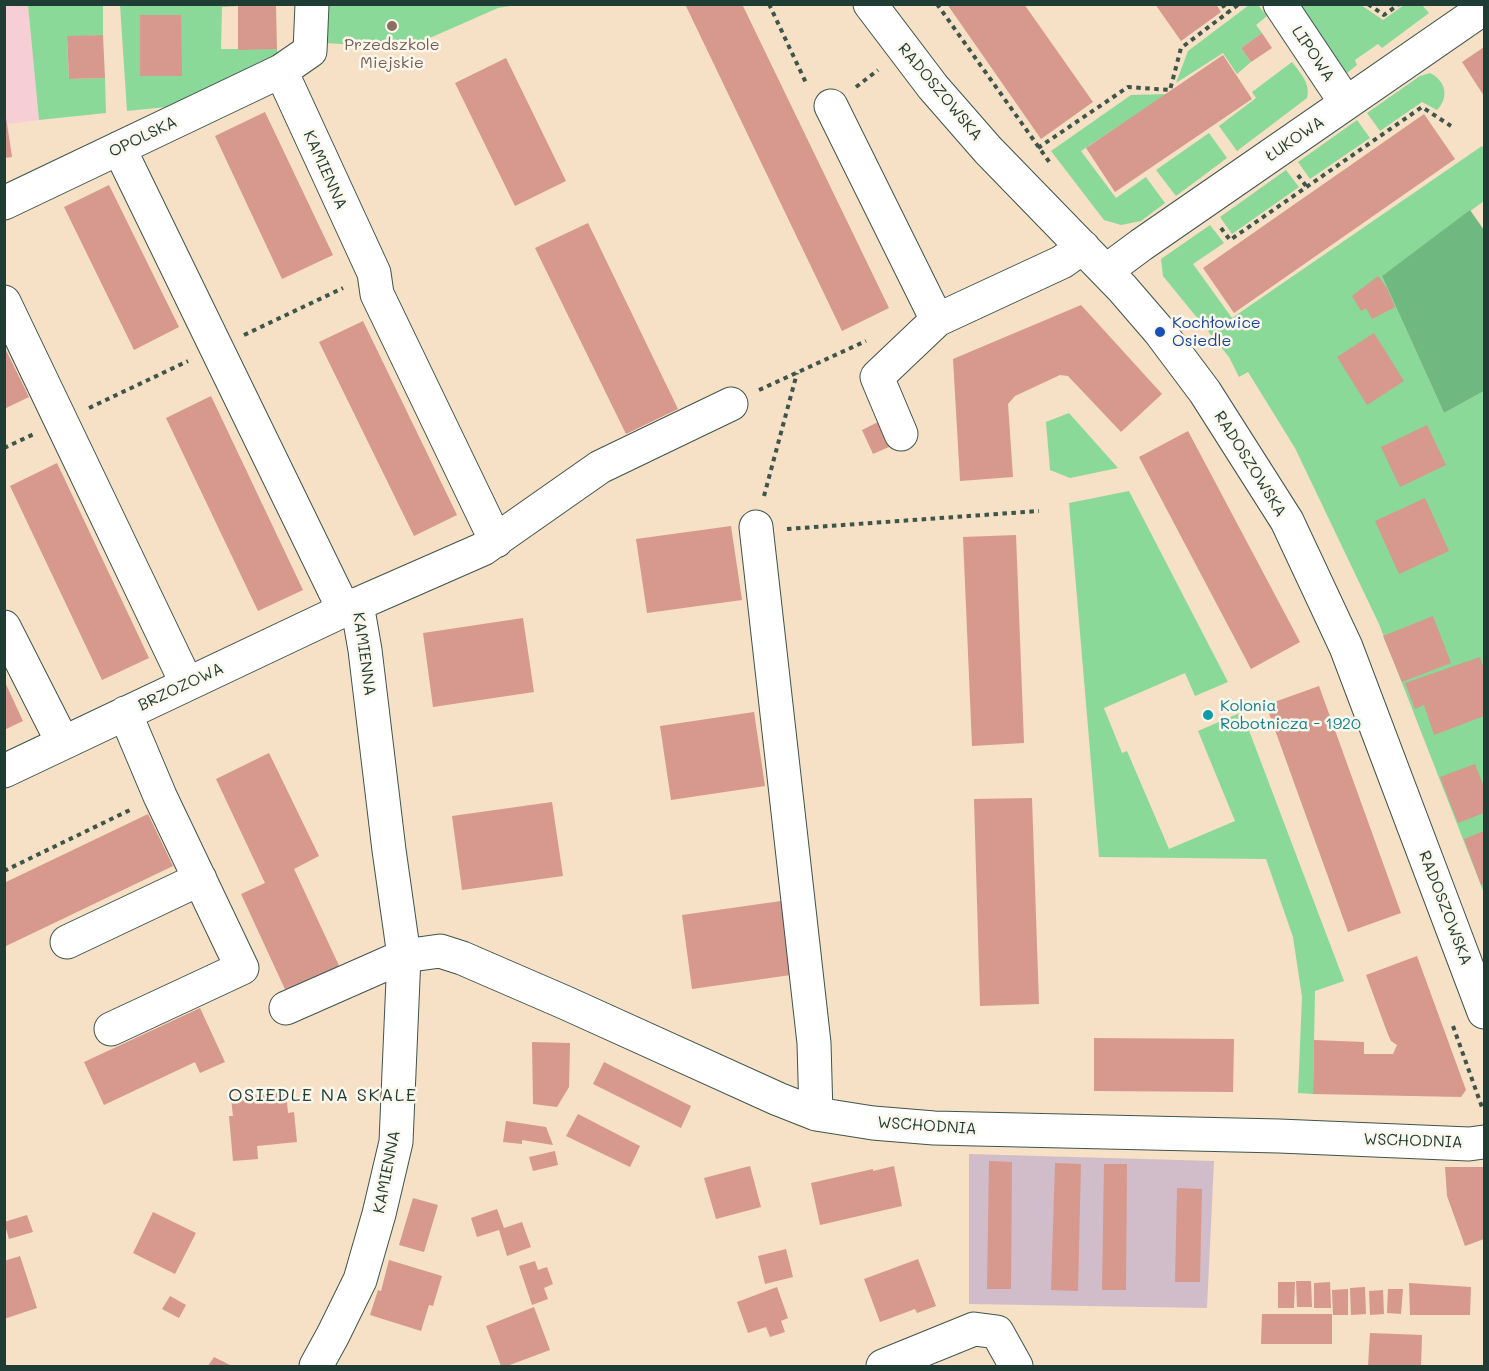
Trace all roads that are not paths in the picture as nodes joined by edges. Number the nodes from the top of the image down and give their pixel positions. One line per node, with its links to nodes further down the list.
1 (312, 4): 5 (street)
2 (870, 4): 10 (street, RADOSZOWSKA)
3 (1280, 4): 6 (street, LIPOWA)
4 (1485, 8): 6 (street, ŁUKOWA)
5 (281, 71): 8 (street, OPOLSKA); 17 (street, KAMIENNA)
6 (1346, 103): 11 (street, ŁUKOWA)
7 (831, 106): 13 (street)
8 (119, 148): 9 (street, OPOLSKA); 18 (street)
9 (4, 202)
10 (1083, 247): 11 (street, RADOSZOWSKA); 13 (street)
11 (1106, 271): 28 (street, RADOSZOWSKA)
12 (4, 302): 20 (street)
13 (937, 320): 15 (street)
14 (743, 398): 17 (street)
15 (901, 434)
16 (756, 527): 30 (street)
17 (496, 541): 18 (street, KAMIENNA)
18 (351, 607): 20 (street, BRZOZOWA); 26 (street, KAMIENNA)
19 (4, 627): 22 (street)
20 (187, 684): 21 (street, BRZOZOWA)
21 (125, 713): 22 (street, BRZOZOWA); 24 (street)
22 (63, 743): 23 (street, BRZOZOWA)
23 (4, 771)
24 (200, 879): 25 (street); 29 (street)
25 (67, 942)
26 (404, 956): 27 (street, WSCHODNIA); 30 (street, WSCHODNIA); 32 (street, KAMIENNA)
27 (286, 1008)
28 (1485, 1012)
29 (111, 1029)
30 (816, 1114): 31 (street, WSCHODNIA)
31 (1485, 1142)
32 (315, 1366)
33 (883, 1366): 34 (street)
34 (1016, 1366)

